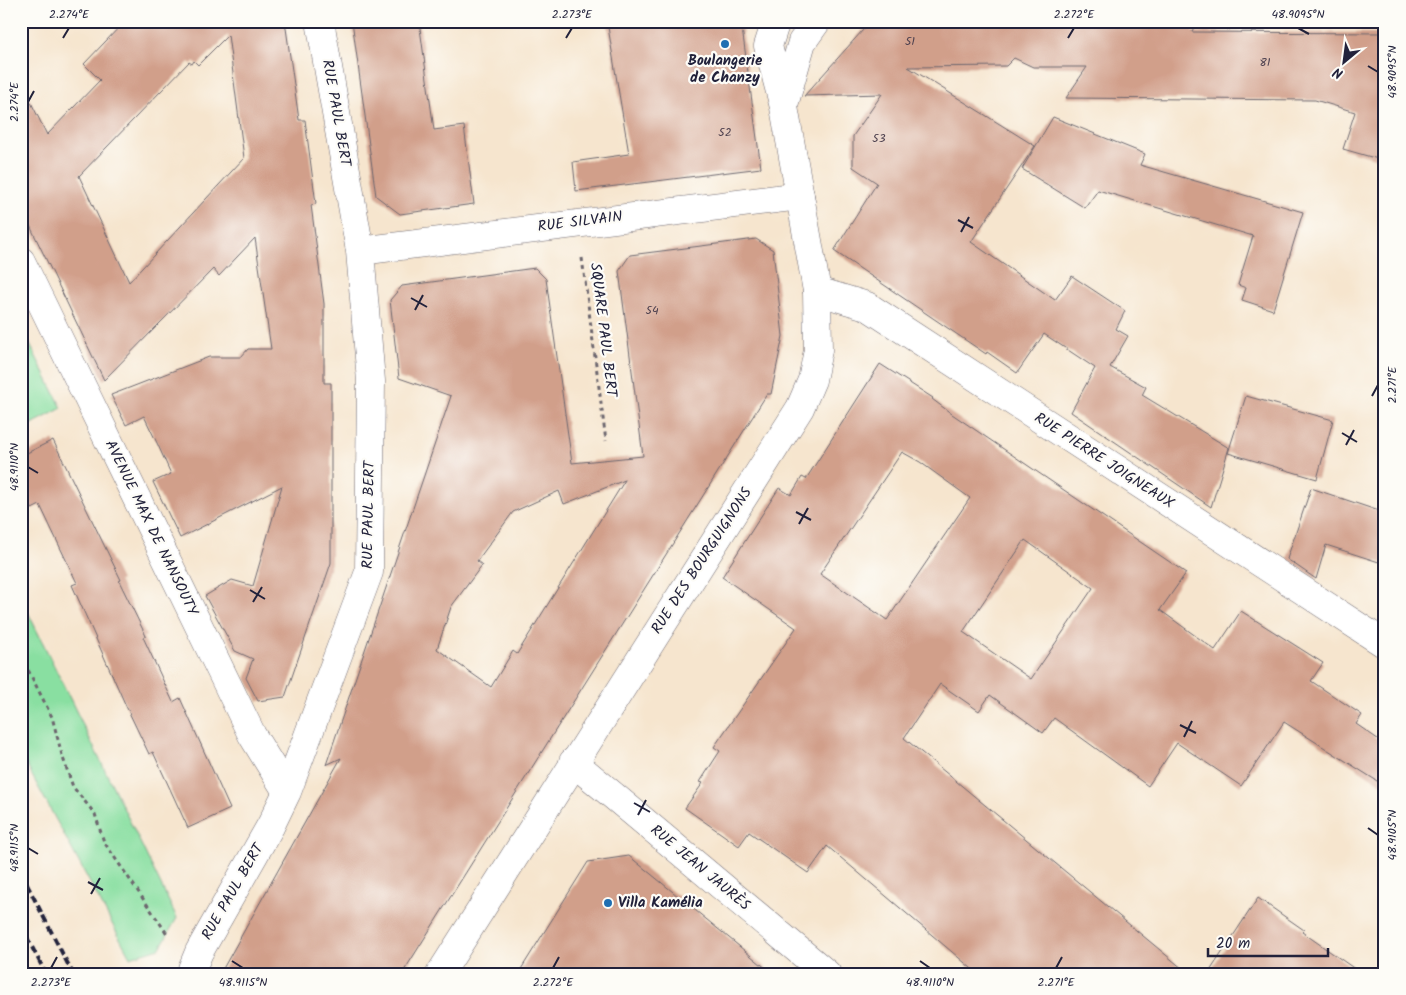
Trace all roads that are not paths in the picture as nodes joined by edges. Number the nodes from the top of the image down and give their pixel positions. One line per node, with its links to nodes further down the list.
1 (320, 21): 6 (street, RUE PAUL BERT)
2 (776, 21): 4 (street, RUE DES BOURGUIGNONS)
3 (817, 21): 4 (street, RUE DES BOURGUIGNONS)
4 (784, 107): 5 (street, RUE DES BOURGUIGNONS)
5 (800, 196): 6 (street, RUE SILVAIN); 8 (street, RUE DES BOURGUIGNONS)
6 (360, 251): 11 (street, RUE PAUL BERT)
7 (21, 260): 11 (street, AVENUE MAX DE NANSOUTY)
8 (817, 291): 9 (street, RUE PIERRE JOIGNEAUX); 10 (street, RUE DES BOURGUIGNONS)
9 (1385, 644)
10 (573, 762): 13 (street, RUE DES BOURGUIGNONS); 14 (street, RUE JEAN JAURÈS)
11 (287, 792): 12 (street, RUE PAUL BERT)
12 (195, 965)
13 (440, 974)
14 (827, 974)

